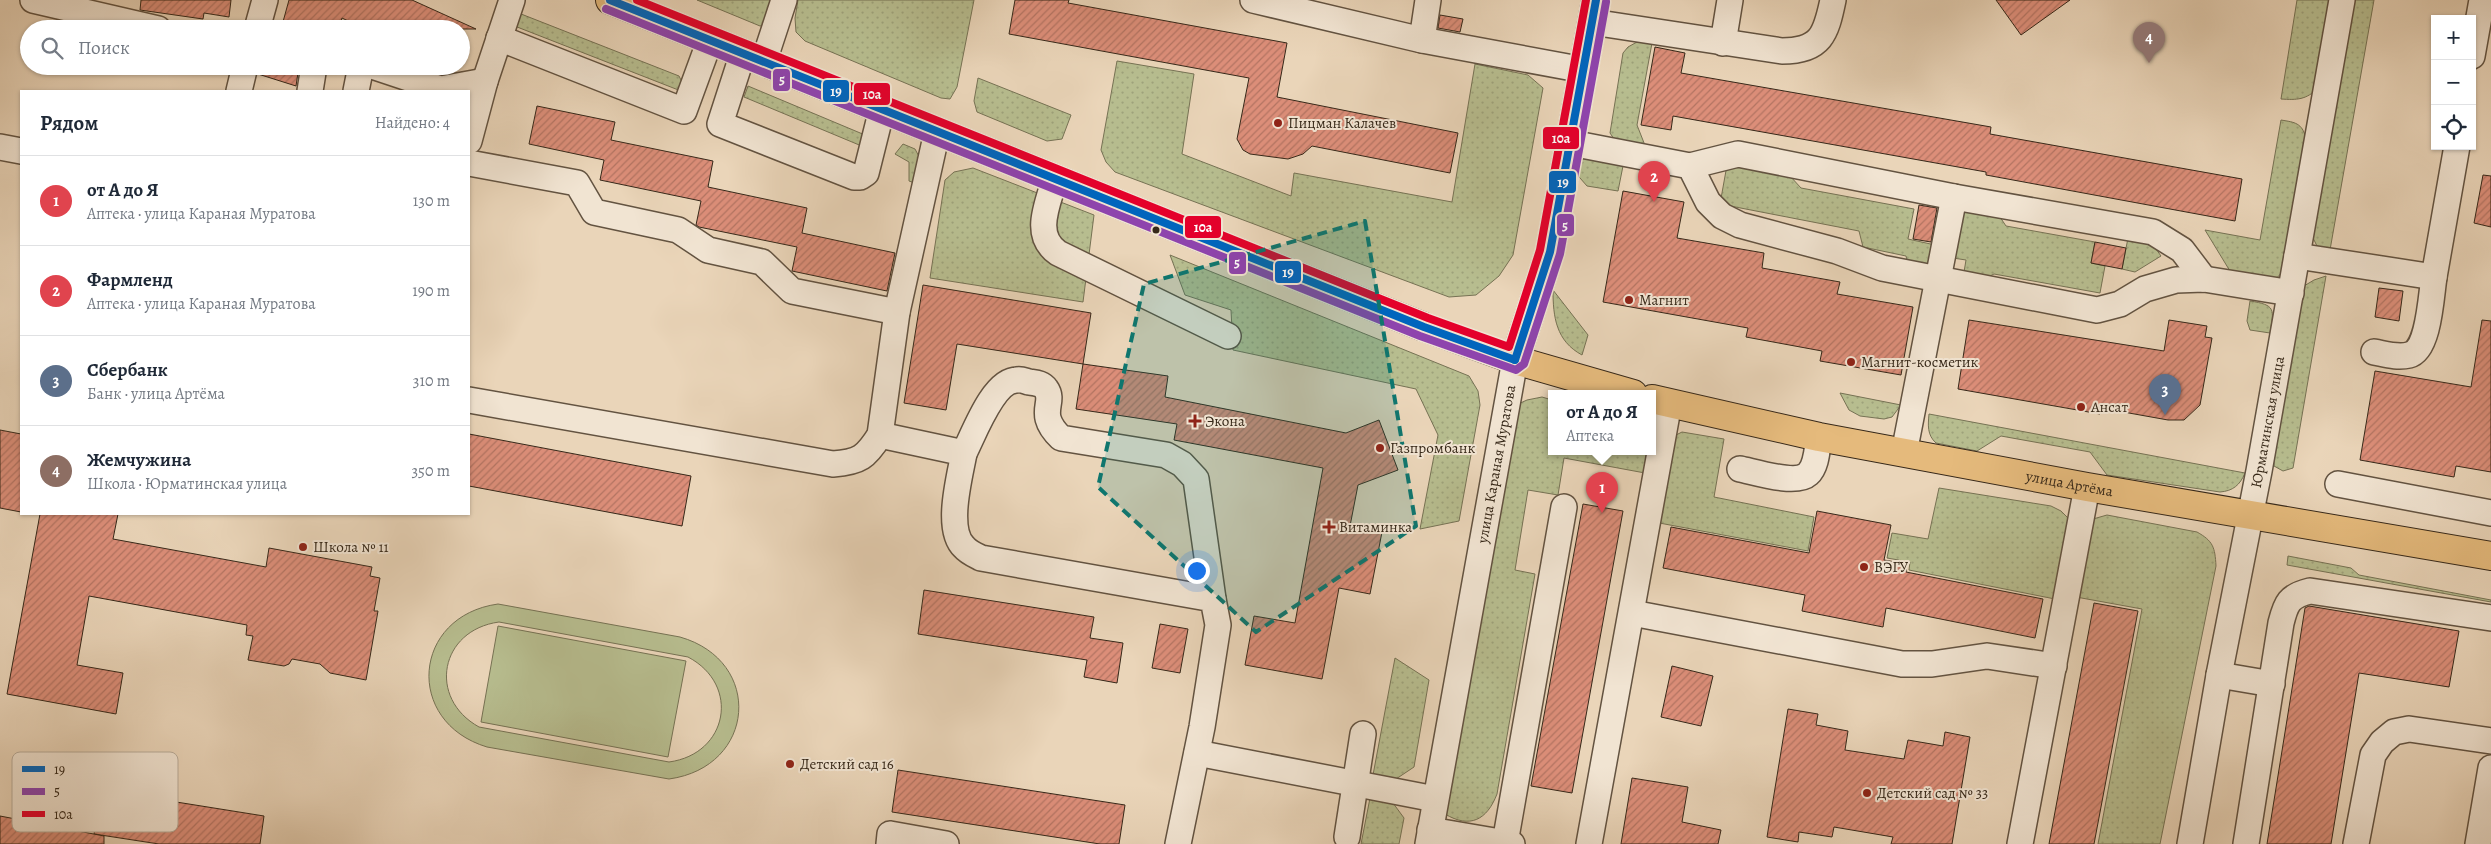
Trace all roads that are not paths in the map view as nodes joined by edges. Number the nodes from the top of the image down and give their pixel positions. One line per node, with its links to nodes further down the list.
1 (33, 0): 14 (street)
2 (265, 0): 15 (street)
3 (610, 0): 18 (main road)
4 (784, 0): 21 (street)
5 (1254, 0): 12 (street)
6 (1428, 0): 19 (street)
7 (1730, 0): 20 (street)
8 (1833, 0): 20 (street)
9 (2342, 0): 44 (street, Юрматинская улица)
10 (2482, 0): 16 (street)
11 (504, 2): 17 (street)
12 (1335, 10): 19 (street)
13 (1594, 11): 20 (street); 22 (main road, улица Караная Муратова)
14 (119, 20)
15 (260, 20)
16 (2476, 34)
17 (499, 38): 18 (street); 27 (street)
18 (710, 40): 21 (main road)
19 (1422, 40): 22 (street)
20 (1723, 43)
21 (753, 57): 33 (main road); 33 (street)
22 (1584, 70): 36 (main road, улица Караная Муратова)
23 (243, 75): 29 (street)
24 (313, 75): 30 (street)
25 (359, 75): 31 (street)
26 (388, 75): 28 (street)
27 (485, 81): 32 (street); 35 (street)
28 (405, 84): 32 (street)
29 (239, 90)
30 (310, 90)
31 (356, 90)
32 (441, 90)
33 (882, 109): 34 (main road)
34 (937, 132): 42 (main road); 49 (street)
35 (470, 137)
36 (1571, 144): 41 (street); 52 (main road, улица Караная Муратова)
37 (0, 147): 39 (street)
38 (2456, 150): 45 (street)
39 (20, 151)
40 (470, 163): 49 (street)
41 (1690, 166): 43 (street); 47 (street)
42 (1055, 178): 50 (street); 52 (main road)
43 (1954, 196): 46 (street); 47 (street)
44 (2297, 256): 45 (street); 48 (street, Юрматинская улица)
45 (2434, 277): 51 (street)
46 (2204, 279): 47 (street); 48 (street)
47 (1938, 280): 60 (street)
48 (2291, 293): 67 (street, Юрматинская улица)
49 (897, 312): 57 (street)
50 (1228, 336)
51 (2374, 352)
52 (1515, 360): 53 (main road); 80 (street, улица Караная Муратова)
53 (1619, 390)
54 (470, 400): 57 (street)
55 (1660, 401): 56 (street); 58 (main road, улица Артёма)
56 (1656, 431)
57 (880, 435): 59 (street)
58 (1819, 437): 60 (main road, улица Артёма); 62 (street)
59 (964, 452): 69 (street); 69 (street)
60 (1904, 453): 64 (main road, улица Артёма)
61 (1653, 455): 70 (street)
62 (1740, 469)
63 (2338, 484): 66 (street)
64 (2087, 487): 67 (main road, улица Артёма); 72 (street)
65 (1564, 507): 83 (street)
66 (2491, 513)
67 (2250, 515): 68 (main road, улица Артёма); 73 (street, Юрматинская улица)
68 (2491, 556)
69 (1213, 599): 77 (street)
70 (1632, 614): 72 (street); 87 (street)
71 (2491, 618): 74 (street)
72 (2054, 666): 88 (street)
73 (2219, 676): 74 (street); 89 (street, Юрматинская улица)
74 (2272, 684): 90 (street)
75 (1363, 734): 79 (street)
76 (2491, 741): 91 (street)
77 (1197, 753): 79 (street); 86 (street)
78 (2491, 768): 92 (street)
79 (1356, 784): 80 (street); 81 (street)
80 (1435, 800): 82 (street, улица Караная Муратова)
81 (1347, 837)
82 (1429, 837): 83 (street)
83 (1500, 843)
84 (889, 844): 85 (street)
85 (946, 844)
86 (1178, 844)
87 (1589, 844)
88 (2020, 844)
89 (2190, 844)
90 (2246, 844)
91 (2356, 844)
92 (2478, 844)

